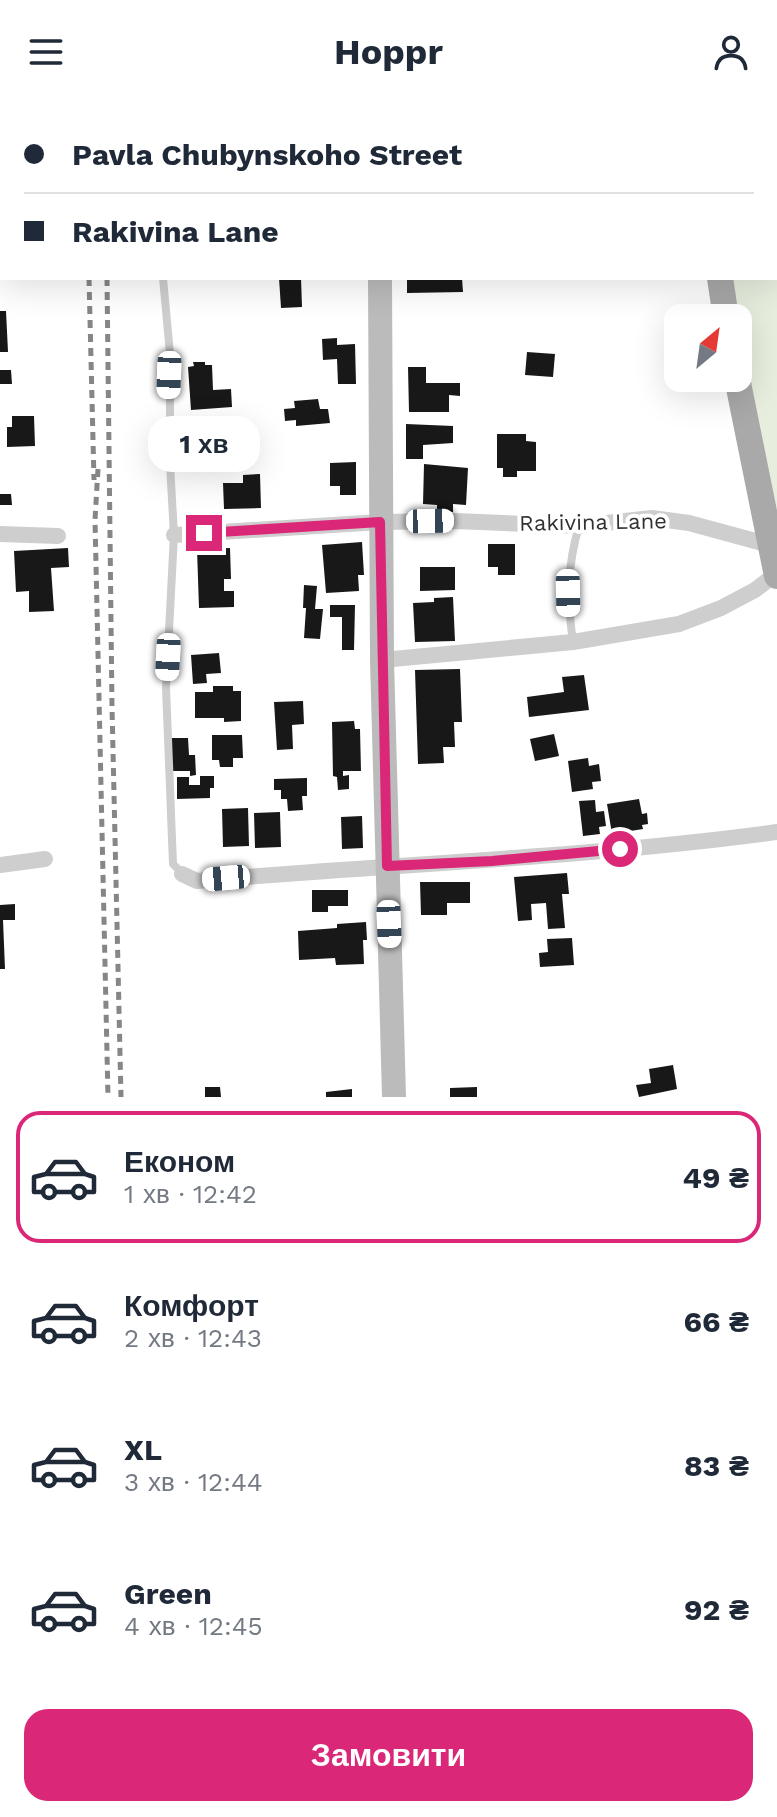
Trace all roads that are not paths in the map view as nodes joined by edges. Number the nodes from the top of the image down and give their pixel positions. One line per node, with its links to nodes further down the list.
1 (163, 280): 9 (lane)
2 (380, 280): 6 (main road)
3 (720, 280): 4 (main road)
4 (724, 304)
5 (740, 392): 11 (main road)
6 (380, 522): 7 (street, Rakivina Lane); 9 (street, Rakivina Lane); 14 (main road)
7 (579, 526): 11 (street, Rakivina Lane); 13 (lane)
8 (0, 534): 10 (street)
9 (174, 535): 19 (lane)
10 (58, 536)
11 (770, 545): 12 (main road)
12 (777, 575): 13 (street)
13 (573, 642): 14 (street)
14 (382, 660): 18 (main road)
15 (777, 832): 18 (street)
16 (45, 859): 17 (street)
17 (0, 865)
18 (387, 866): 19 (street); 20 (main road)
19 (182, 874)
20 (394, 1097)

